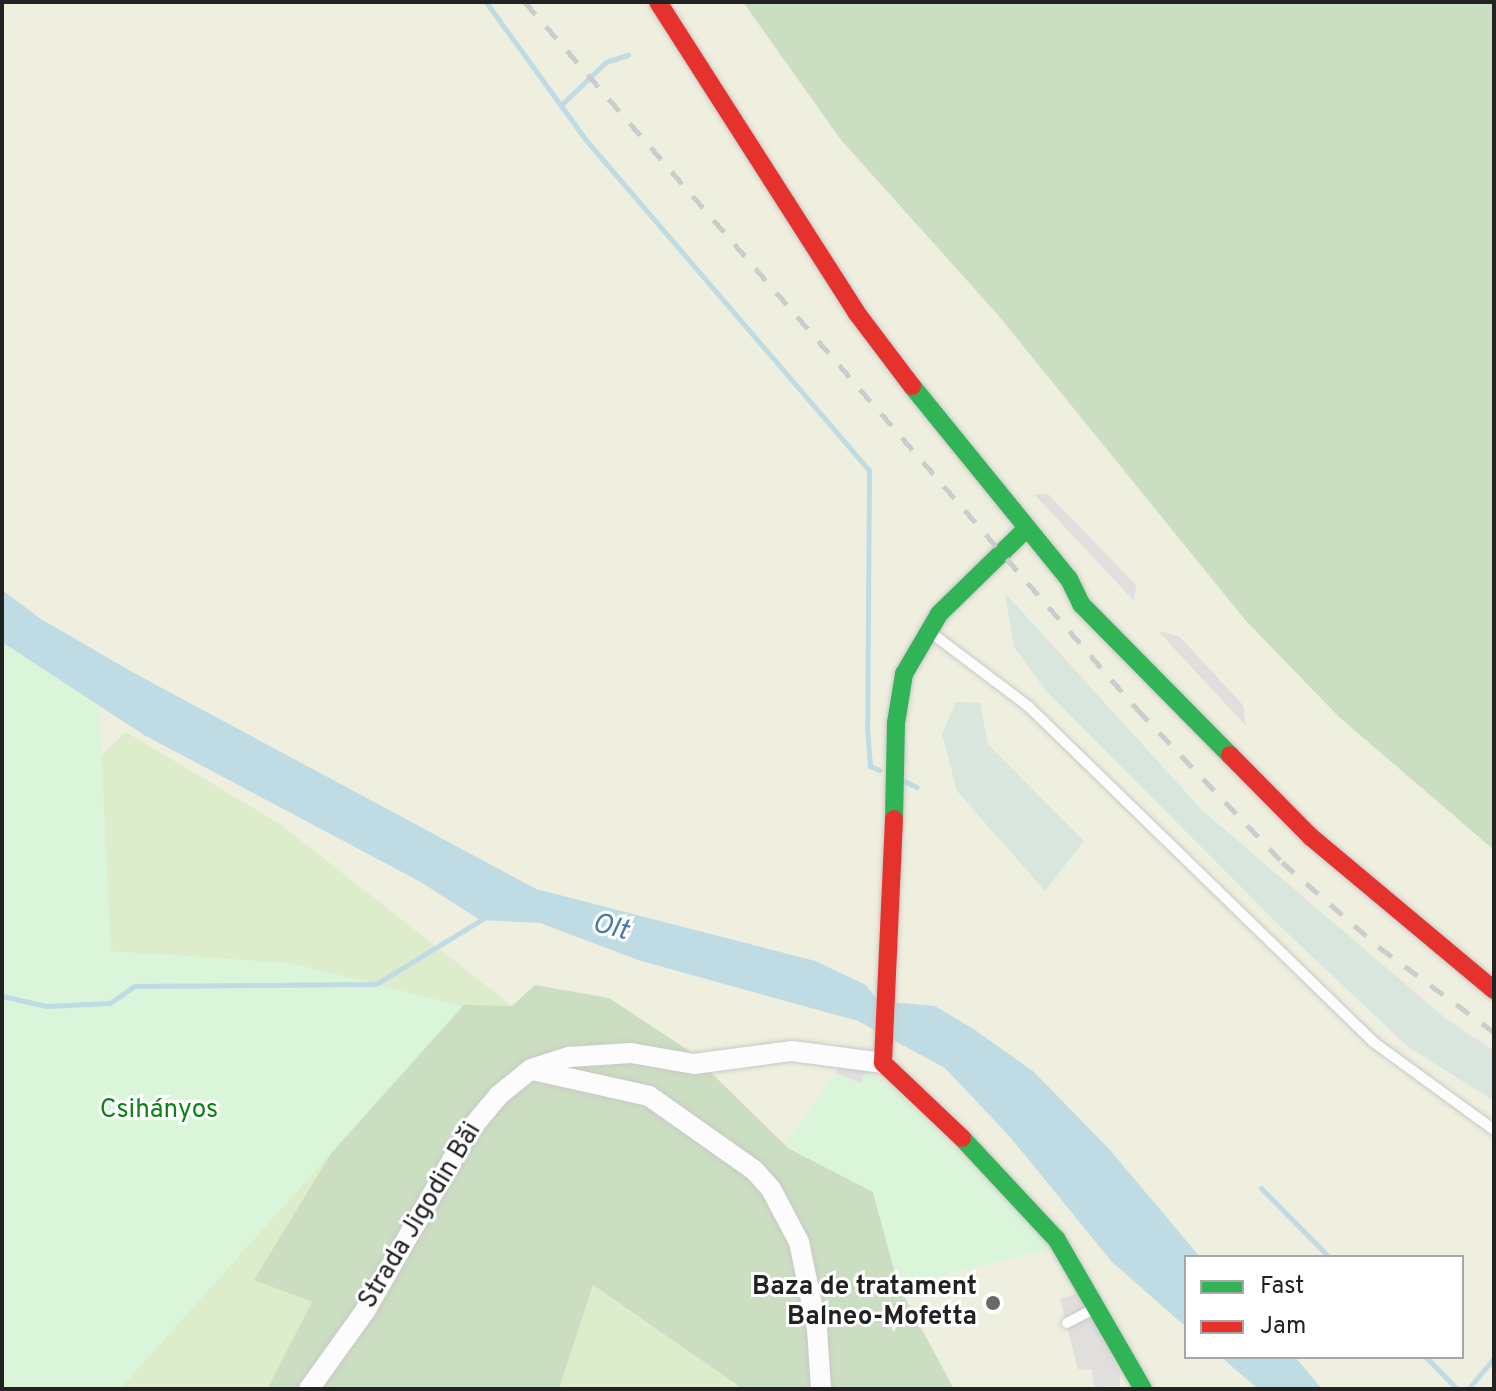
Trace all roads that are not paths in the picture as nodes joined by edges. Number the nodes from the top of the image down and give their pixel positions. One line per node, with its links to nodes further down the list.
1 (658, 2): 2 (main road)
2 (1026, 529): 3 (main road); 4 (main road)
3 (1069, 579): 5 (main road); 6 (main road)
4 (927, 630): 7 (main road); 9 (lane)
5 (1494, 970)
6 (1494, 990)
7 (883, 1063): 8 (street, Strada Jigodin Băi); 10 (main road)
8 (531, 1069): 12 (street, Strada Jigodin Băi); 13 (street)
9 (1494, 1130)
10 (1095, 1308): 11 (lane); 14 (main road)
11 (1067, 1323)
12 (309, 1389)
13 (821, 1389)
14 (1143, 1389)

